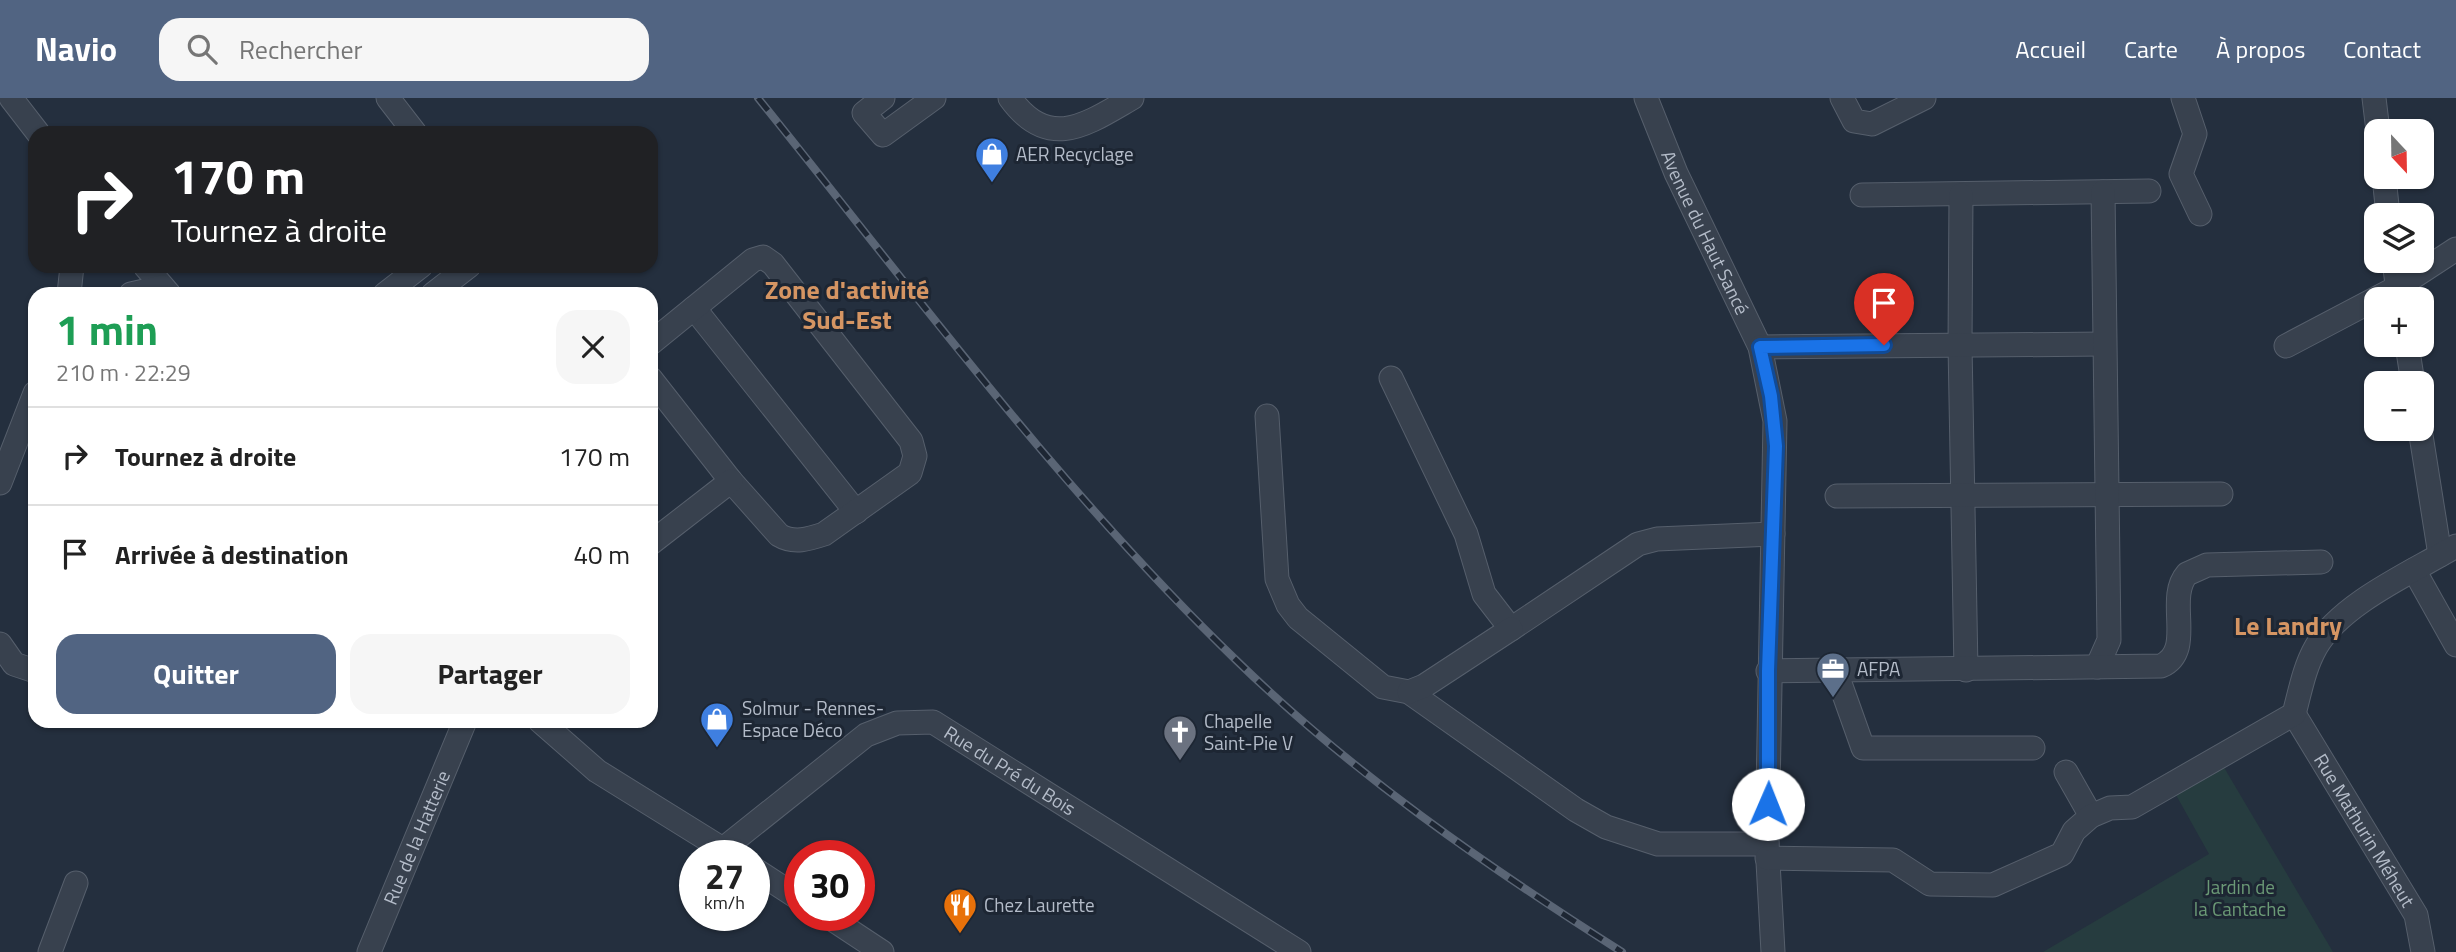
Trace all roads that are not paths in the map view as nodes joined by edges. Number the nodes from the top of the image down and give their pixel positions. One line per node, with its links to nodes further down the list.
1 (10, 98): 13 (street)
2 (388, 98): 14 (street)
3 (883, 98): 4 (street)
4 (934, 98)
5 (1010, 98): 6 (street)
6 (1132, 98)
7 (1646, 98): 34 (street, Avenue du Haut Sancé)
8 (1842, 98): 9 (street)
9 (1924, 98)
10 (2183, 98): 19 (street)
11 (2374, 98): 12 (street)
12 (2377, 119)
13 (32, 126)
14 (410, 126)
15 (2150, 191): 16 (street)
16 (2103, 192): 18 (street); 31 (street)
17 (1862, 195): 18 (street)
18 (1961, 195): 32 (street)
19 (2200, 214)
20 (2456, 249): 27 (street)
21 (151, 273): 24 (street)
22 (412, 273): 25 (street)
23 (460, 273): 26 (street)
24 (162, 287)
25 (394, 287)
26 (442, 287)
27 (2406, 287)
28 (694, 308): 30 (street); 47 (street); 47 (street)
29 (2364, 309): 33 (street)
30 (658, 337)
31 (2104, 344): 32 (street); 45 (street)
32 (1960, 345): 34 (street); 44 (street)
33 (2286, 346)
34 (1760, 347): 48 (street, Avenue du Haut Sancé)
35 (1391, 378): 53 (street)
36 (658, 388): 41 (street)
37 (28, 405): 39 (street)
38 (1267, 416): 61 (street)
39 (9, 438): 42 (street)
40 (2423, 441): 50 (street)
41 (731, 481): 47 (street); 49 (street)
42 (0, 483)
43 (2221, 494): 45 (street)
44 (1964, 495): 45 (street); 46 (street); 58 (street)
45 (2107, 495): 56 (street)
46 (1837, 496)
47 (856, 512)
48 (1773, 534): 53 (street); 59 (street, Avenue du Haut Sancé)
49 (658, 537)
50 (2448, 551): 52 (street)
51 (2321, 562): 56 (street)
52 (2414, 570): 55 (street); 62 (street)
53 (1511, 629): 61 (street)
54 (0, 643): 57 (street)
55 (2456, 645)
56 (2097, 667): 58 (street)
57 (28, 669)
58 (1966, 670): 60 (street)
59 (1768, 671): 60 (street); 70 (street, Avenue du Haut Sancé)
60 (1836, 671): 65 (street)
61 (1409, 692): 70 (street)
62 (2294, 715): 67 (street); 78 (street, Rue Mathurin Méheut)
63 (462, 728): 74 (street, Rue de la Hatterie)
64 (548, 728): 68 (street)
65 (2033, 748)
66 (2066, 772): 67 (street)
67 (2091, 816): 70 (street)
68 (709, 840)
69 (742, 840): 76 (street, Rue du Pré du Bois)
70 (1767, 851): 77 (street, Avenue du Haut Sancé)
71 (76, 883): 73 (street)
72 (850, 931): 75 (street)
73 (50, 952)
74 (369, 952)
75 (882, 952)
76 (1299, 952)
77 (1773, 952)
78 (2423, 952)

